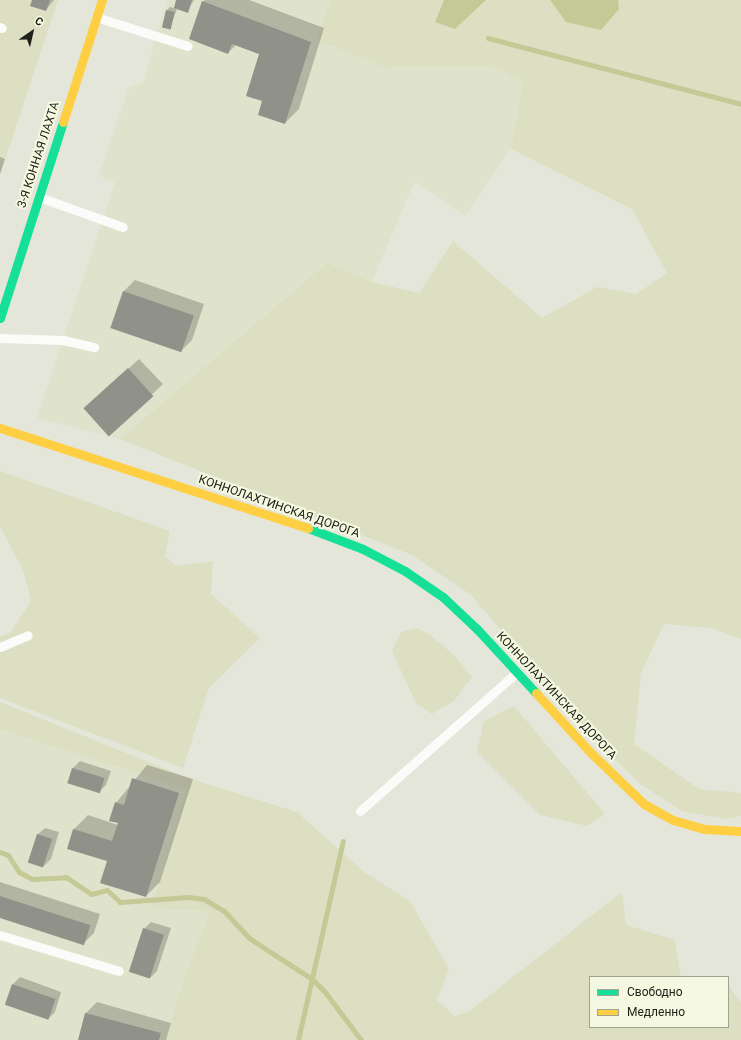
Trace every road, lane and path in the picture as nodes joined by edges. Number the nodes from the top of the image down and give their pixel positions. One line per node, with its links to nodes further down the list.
1 (102, 0): 2 (main road, 3-Я КОННАЯ ЛАХТА)
2 (96, 17): 3 (lane); 4 (main road, 3-Я КОННАЯ ЛАХТА)
3 (188, 46)
4 (37, 196): 5 (lane); 6 (main road, 3-Я КОННАЯ ЛАХТА)
5 (123, 228)
6 (0, 318)
7 (0, 338): 8 (lane)
8 (94, 346)
9 (0, 428): 12 (main road, КОННОЛАХТИНСКАЯ ДОРОГА)
10 (28, 636): 11 (lane)
11 (0, 647)
12 (517, 672): 13 (lane); 14 (main road, КОННОЛАХТИНСКАЯ ДОРОГА)
13 (360, 811)
14 (741, 831)
15 (0, 935): 16 (lane)
16 (119, 971)

